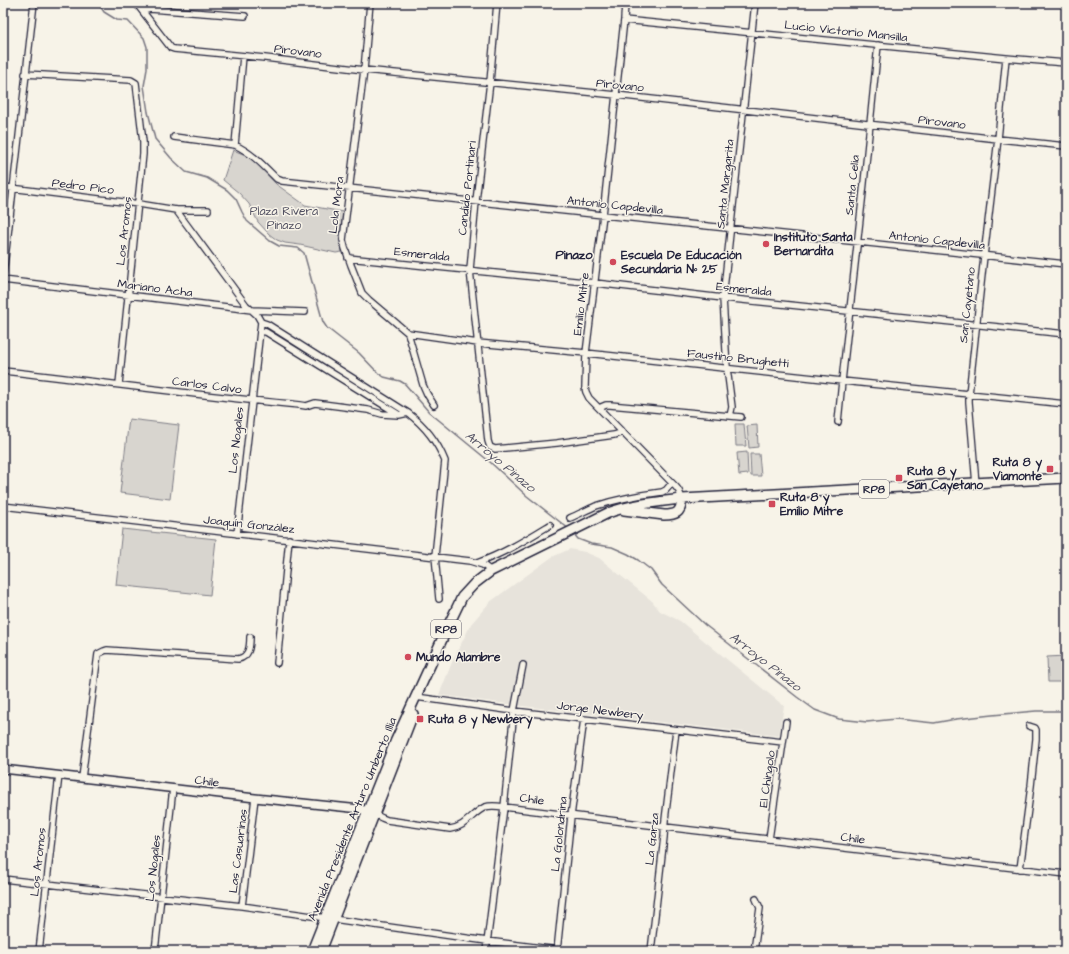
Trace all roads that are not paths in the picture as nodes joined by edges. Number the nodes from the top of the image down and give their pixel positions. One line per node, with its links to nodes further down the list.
1 (34, 3): 16 (street)
2 (136, 3): 7 (street)
3 (370, 3): 15 (street, Lola Mora)
4 (497, 3): 17 (street, Candido Portinari)
5 (625, 3): 9 (street, Emilio Mitre)
6 (754, 3): 10 (street, Santa Margarita)
7 (143, 11): 8 (street); 12 (street, Pirovano)
8 (245, 16)
9 (624, 20): 10 (street, Lucio Victorio Mansilla); 18 (street, Emilio Mitre)
10 (751, 33): 11 (street, Lucio Victorio Mansilla); 19 (street, Santa Margarita)
11 (878, 46): 13 (street, Lucio Victorio Mansilla); 20 (street, Santa Celia)
12 (243, 56): 15 (street, Pirovano); 23 (street)
13 (1006, 58): 14 (street, Lucio Victorio Mansilla); 22 (street, San Cayetano)
14 (1066, 63)
15 (364, 70): 17 (street, Pirovano); 27 (street, Lola Mora)
16 (25, 74): 26 (street); 29 (street, Los Aromos)
17 (490, 82): 18 (street, Pirovano); 28 (street, Candido Portinari)
18 (616, 95): 19 (street, Pirovano); 32 (street, Emilio Mitre)
19 (744, 110): 20 (street, Pirovano); 33 (street, Santa Margarita)
20 (870, 124): 22 (street, Pirovano); 34 (street, Santa Celia)
21 (174, 137): 23 (street, Antonio Capdevilla)
22 (998, 139): 24 (street, Pirovano); 35 (street, San Cayetano)
23 (235, 145): 27 (street, Antonio Capdevilla)
24 (1066, 146)
25 (3, 187): 26 (street, Pedro Pico)
26 (13, 188): 29 (street, Pedro Pico); 39 (street)
27 (349, 189): 28 (street, Antonio Capdevilla); 36 (street, Lola Mora)
28 (476, 201): 32 (street, Antonio Capdevilla); 38 (street, Candido Portinari)
29 (139, 204): 30 (street, Pedro Pico); 42 (street, Los Aromos)
30 (176, 210): 31 (street, Pedro Pico); 44 (street)
31 (208, 210)
32 (603, 215): 33 (street, Antonio Capdevilla); 41 (street, Emilio Mitre)
33 (731, 229): 34 (street, Antonio Capdevilla); 43 (street, Santa Margarita)
34 (858, 242): 35 (street, Antonio Capdevilla); 45 (street, Santa Celia)
35 (984, 256): 37 (street, Antonio Capdevilla); 48 (street, San Cayetano)
36 (348, 258): 38 (street, Esmeralda); 50 (street, Lola Mora)
37 (1066, 264)
38 (470, 270): 41 (street, Esmeralda); 52 (street, Candido Portinari)
39 (3, 274)
40 (3, 280): 42 (street, Mariano Acha)
41 (595, 283): 43 (street, Esmeralda); 53 (street, Emilio Mitre)
42 (129, 295): 44 (street, Mariano Acha); 57 (street, Los Aromos)
43 (723, 298): 45 (street, Esmeralda); 54 (street, Santa Margarita)
44 (252, 310): 46 (street, Mariano Acha); 47 (street)
45 (850, 310): 48 (street, Esmeralda); 56 (street, Santa Celia)
46 (305, 312)
47 (260, 322): 49 (street, Los Nogales); 63 (street)
48 (976, 325): 51 (street, Esmeralda); 58 (street, San Cayetano)
49 (260, 331): 59 (street, Los Nogales); 64 (street)
50 (408, 333): 52 (street, Faustino Brughetti); 61 (street)
51 (1066, 334)
52 (478, 343): 53 (street, Faustino Brughetti); 68 (street, Candido Portinari)
53 (586, 353): 54 (street, Faustino Brughetti); 62 (street, Emilio Mitre)
54 (727, 368): 56 (street, Faustino Brughetti); 65 (street, Santa Margarita)
55 (3, 371): 57 (street, Carlos Calvo)
56 (842, 381): 58 (street, Faustino Brughetti); 67 (street, Santa Celia)
57 (119, 384): 59 (street, Carlos Calvo)
58 (969, 394): 60 (street, Faustino Brughetti); 71 (street, San Cayetano)
59 (252, 401): 64 (street, Carlos Calvo); 77 (street, Los Nogales)
60 (1066, 404)
61 (434, 405)
62 (599, 408): 65 (street); 68 (street, Emilio Mitre)
63 (408, 413): 64 (street, Carlos Calvo); 79 (street)
64 (399, 415)
65 (730, 416): 66 (street)
66 (741, 417)
67 (838, 422)
68 (622, 432): 70 (street, Emilio Mitre)
69 (1066, 478): 71 (main road, Avenida Presidente Arturo Umberto Illia / RP8)
70 (672, 483): 72 (street, Emilio Mitre); 75 (street)
71 (976, 484): 72 (main road, Avenida Presidente Arturo Umberto Illia / RP8)
72 (682, 500): 74 (main road, Avenida Presidente Arturo Umberto Illia / RP8); 74 (main road)
73 (3, 506): 77 (street, Joaquín González)
74 (618, 509): 81 (main road, Avenida Presidente Arturo Umberto Illia / RP8)
75 (570, 518)
76 (550, 525): 80 (street)
77 (237, 534): 78 (street, Joaquín González)
78 (289, 539): 79 (street, Joaquín González); 84 (street)
79 (435, 556): 80 (street, Joaquín González); 82 (street)
80 (477, 563): 81 (street, Joaquín González)
81 (491, 571): 86 (main road, Avenida Presidente Arturo Umberto Illia / RP8)
82 (439, 599)
83 (250, 637): 95 (street)
84 (277, 663)
85 (523, 665): 87 (street)
86 (416, 697): 87 (street, Jorge Newbery); 99 (main road, Avenida Presidente Arturo Umberto Illia / RP8)
87 (514, 711): 88 (street, Jorge Newbery); 98 (street)
88 (584, 719): 91 (street, Jorge Newbery); 100 (street, La Golondrina)
89 (786, 722): 92 (street, El Chingolo)
90 (1029, 726): 103 (street)
91 (676, 730): 92 (street, Jorge Newbery); 101 (street, La Garza)
92 (783, 742): 102 (street, El Chingolo)
93 (3, 769): 94 (street, Chile)
94 (59, 775): 95 (street, Chile); 106 (street, Los Aromos)
95 (82, 778): 96 (street, Chile)
96 (173, 788): 97 (street, Chile); 107 (street, Los Nogales)
97 (255, 798): 99 (street, Chile); 109 (street, Las Casuarinas)
98 (504, 807): 99 (street, Chile); 100 (street, Chile); 111 (street)
99 (371, 812): 110 (main road, Avenida Presidente Arturo Umberto Illia / RP8)
100 (572, 816): 101 (street, Chile); 112 (street, La Golondrina)
101 (665, 827): 102 (street, Chile); 119 (street, La Garza)
102 (770, 839): 103 (street, Chile)
103 (1020, 868): 104 (street, Chile)
104 (1066, 874)
105 (3, 879): 106 (street)
106 (46, 884): 107 (street); 113 (street, Los Aromos)
107 (161, 897): 109 (street); 114 (street, Los Nogales)
108 (756, 899): 120 (street)
109 (242, 906): 110 (street)
110 (329, 919): 111 (street); 115 (main road, Avenida Presidente Arturo Umberto Illia / RP8); 116 (main road, Avenida Presidente Arturo Umberto Illia / RP8)
111 (487, 941): 112 (street); 117 (street)
112 (557, 950): 118 (street)
113 (39, 951)
114 (155, 951)
115 (312, 951)
116 (320, 951)
117 (486, 951)
118 (566, 951)
119 (651, 951)
120 (754, 951)

